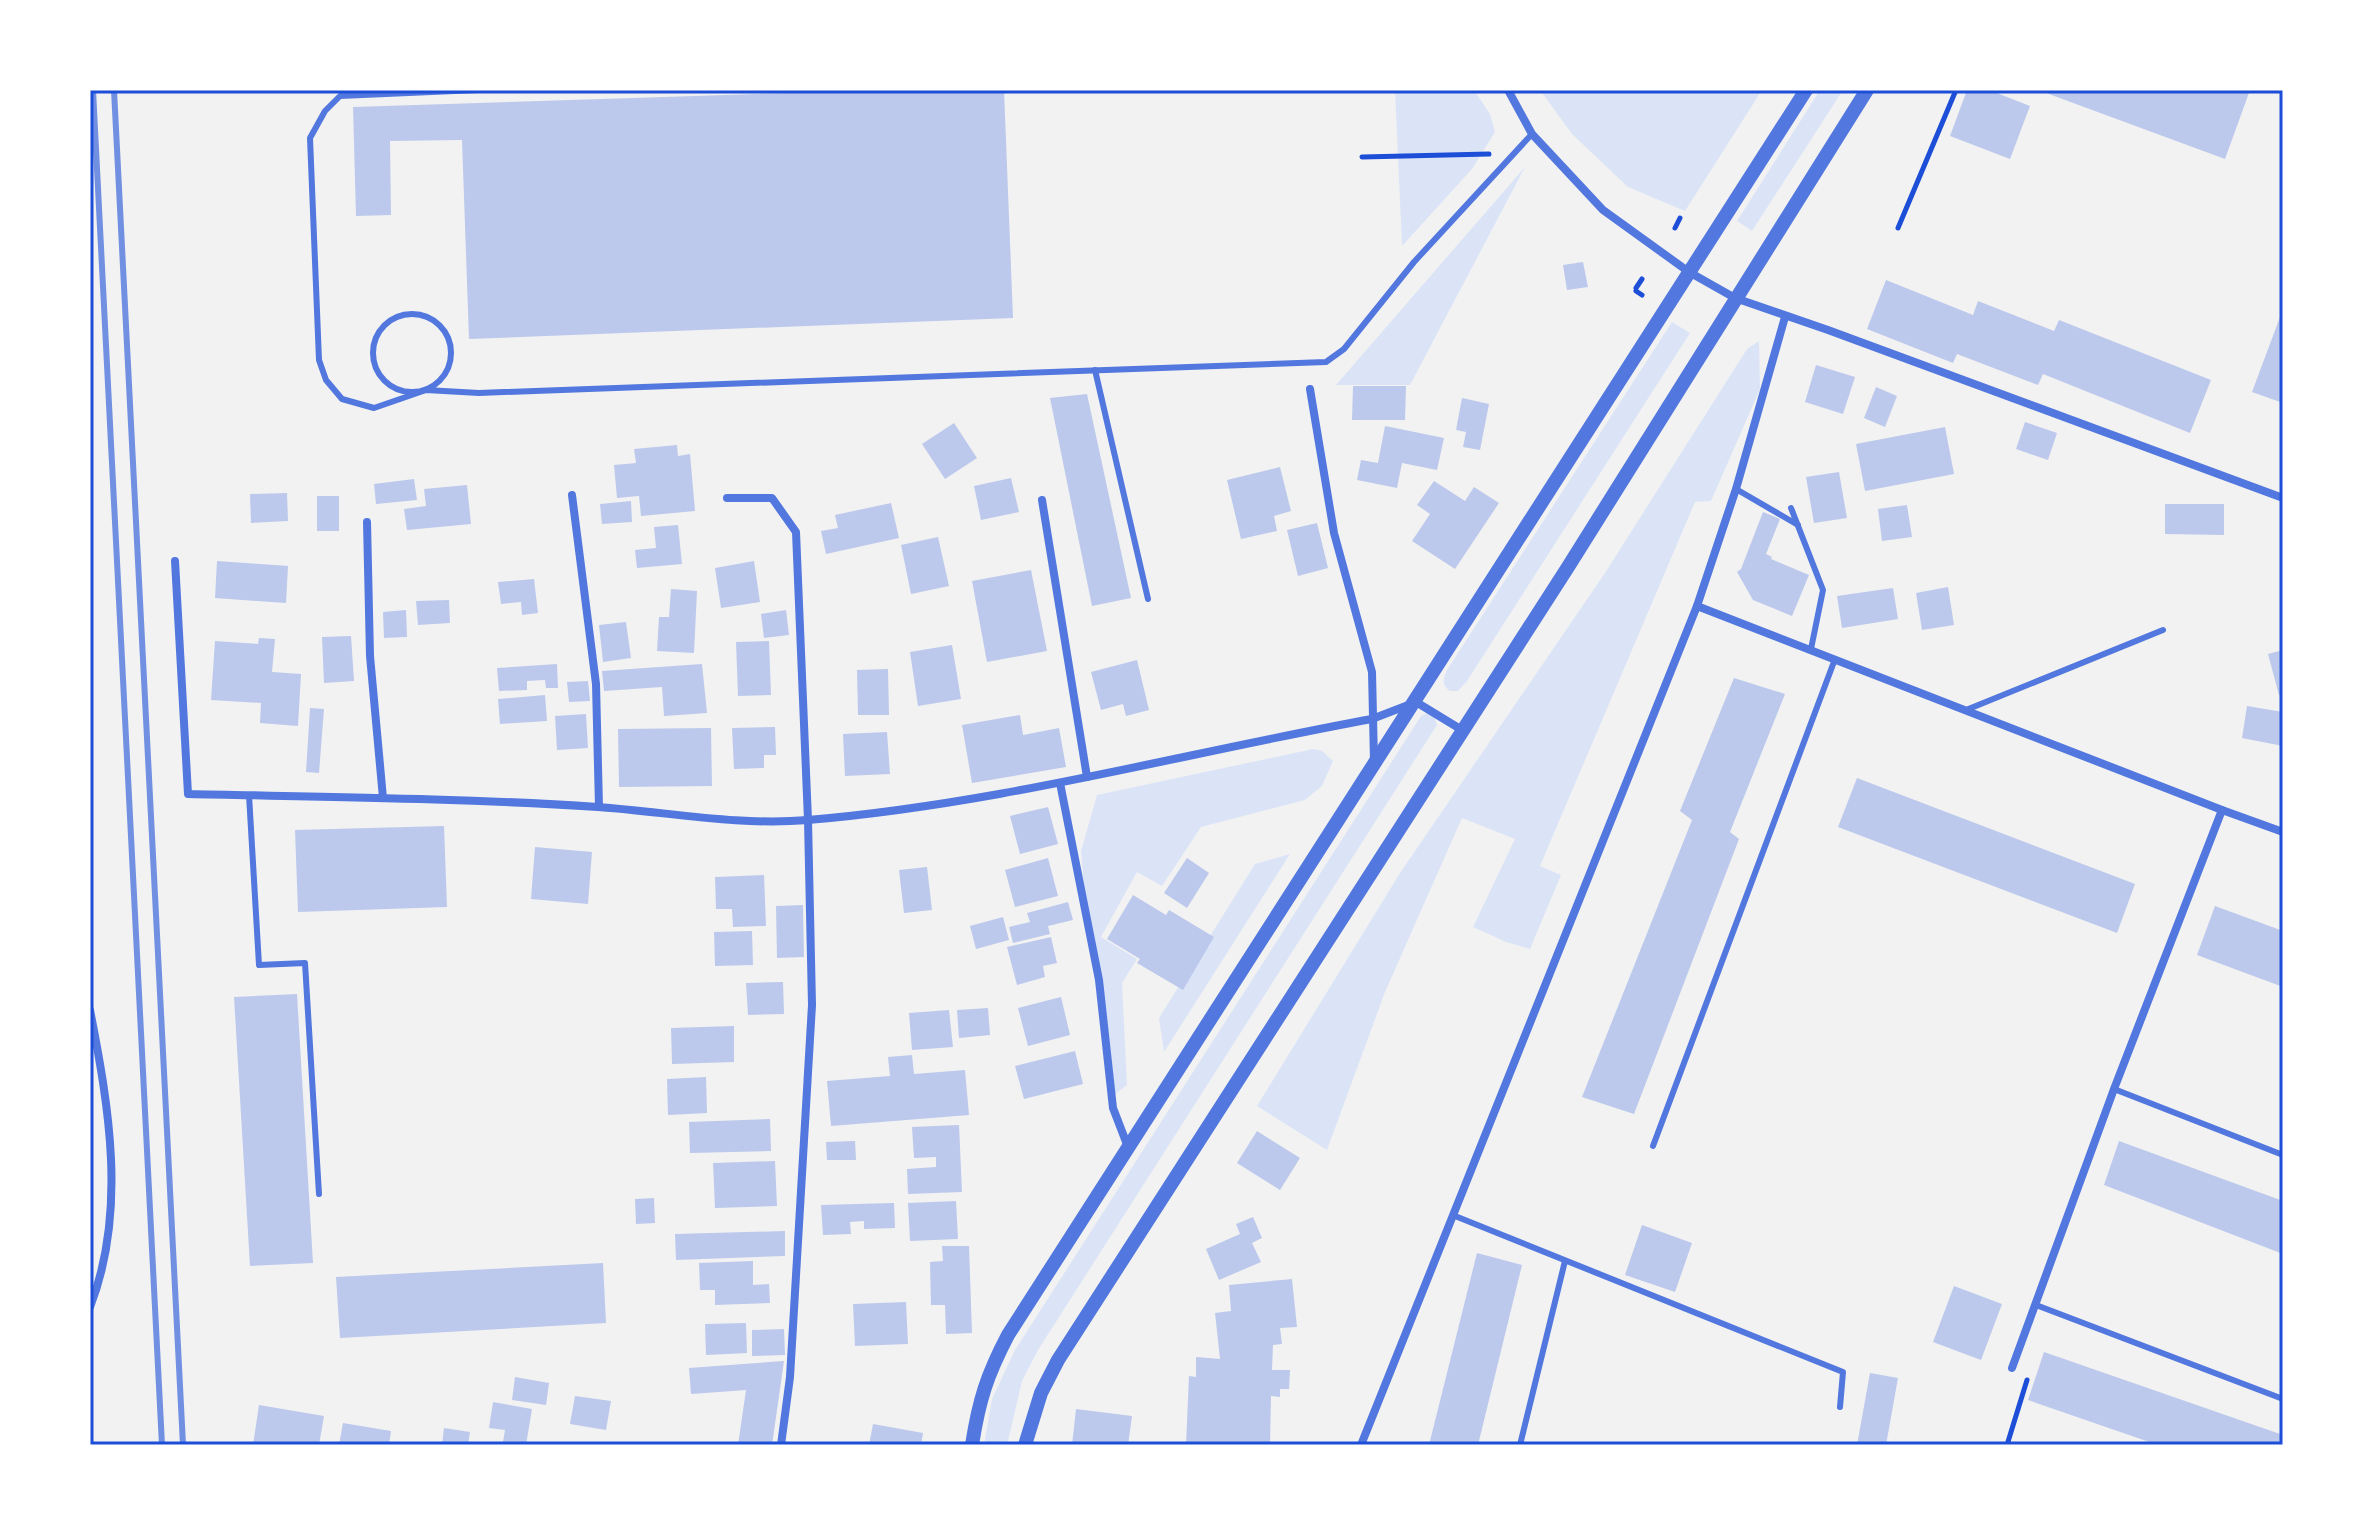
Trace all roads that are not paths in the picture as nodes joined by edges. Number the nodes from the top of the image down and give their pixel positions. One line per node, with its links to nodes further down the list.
1 (478, 90): 11 (lane)
2 (1508, 90): 5 (street)
3 (1806, 90): 6 (street)
4 (1867, 90): 7 (street)
5 (1532, 134): 6 (street); 9 (lane)
6 (1689, 272): 7 (street); 26 (street)
7 (1735, 298): 8 (street); 29 (street)
8 (1785, 317): 12 (street); 15 (street)
9 (1095, 370): 11 (lane); 21 (lane)
10 (1310, 389): 28 (street)
11 (426, 390): 11 (lane)
12 (1736, 489): 19 (lane); 22 (street)
13 (572, 495): 35 (street)
14 (727, 498): 37 (street)
15 (2283, 498)
16 (1042, 500): 31 (street)
17 (1791, 508): 19 (lane)
18 (367, 522): 34 (street)
19 (1798, 525): 24 (lane)
20 (175, 561): 33 (street)
21 (1148, 599)
22 (1697, 606): 24 (street); 45 (street)
23 (2163, 630): 27 (lane)
24 (1811, 649): 25 (street)
25 (1835, 659): 27 (street); 41 (lane)
26 (1416, 702): 28 (street); 29 (street); 30 (street)
27 (1966, 710): 36 (street)
28 (1372, 719): 30 (street); 31 (street)
29 (1462, 730): 54 (street)
30 (1374, 762): 42 (street)
31 (1087, 777): 32 (street)
32 (1060, 783): 37 (street); 42 (street)
33 (249, 795): 34 (street); 44 (lane)
34 (383, 798): 35 (street)
35 (599, 807): 37 (street)
36 (2222, 810): 38 (street); 40 (street)
37 (808, 820): 52 (street)
38 (2283, 832)
39 (90, 1010): 48 (street)
40 (2114, 1089): 43 (lane); 47 (street)
41 (1653, 1146)
42 (1128, 1148): 53 (street)
43 (2283, 1155)
44 (319, 1194)
45 (1455, 1216): 46 (lane); 55 (street)
46 (1565, 1261): 51 (lane); 56 (lane)
47 (2036, 1305): 49 (street); 50 (lane)
48 (90, 1307)
49 (2012, 1368)
50 (2283, 1399)
51 (1840, 1407)
52 (781, 1445)
53 (972, 1445)
54 (1025, 1445)
55 (1361, 1445)
56 (1520, 1445)

